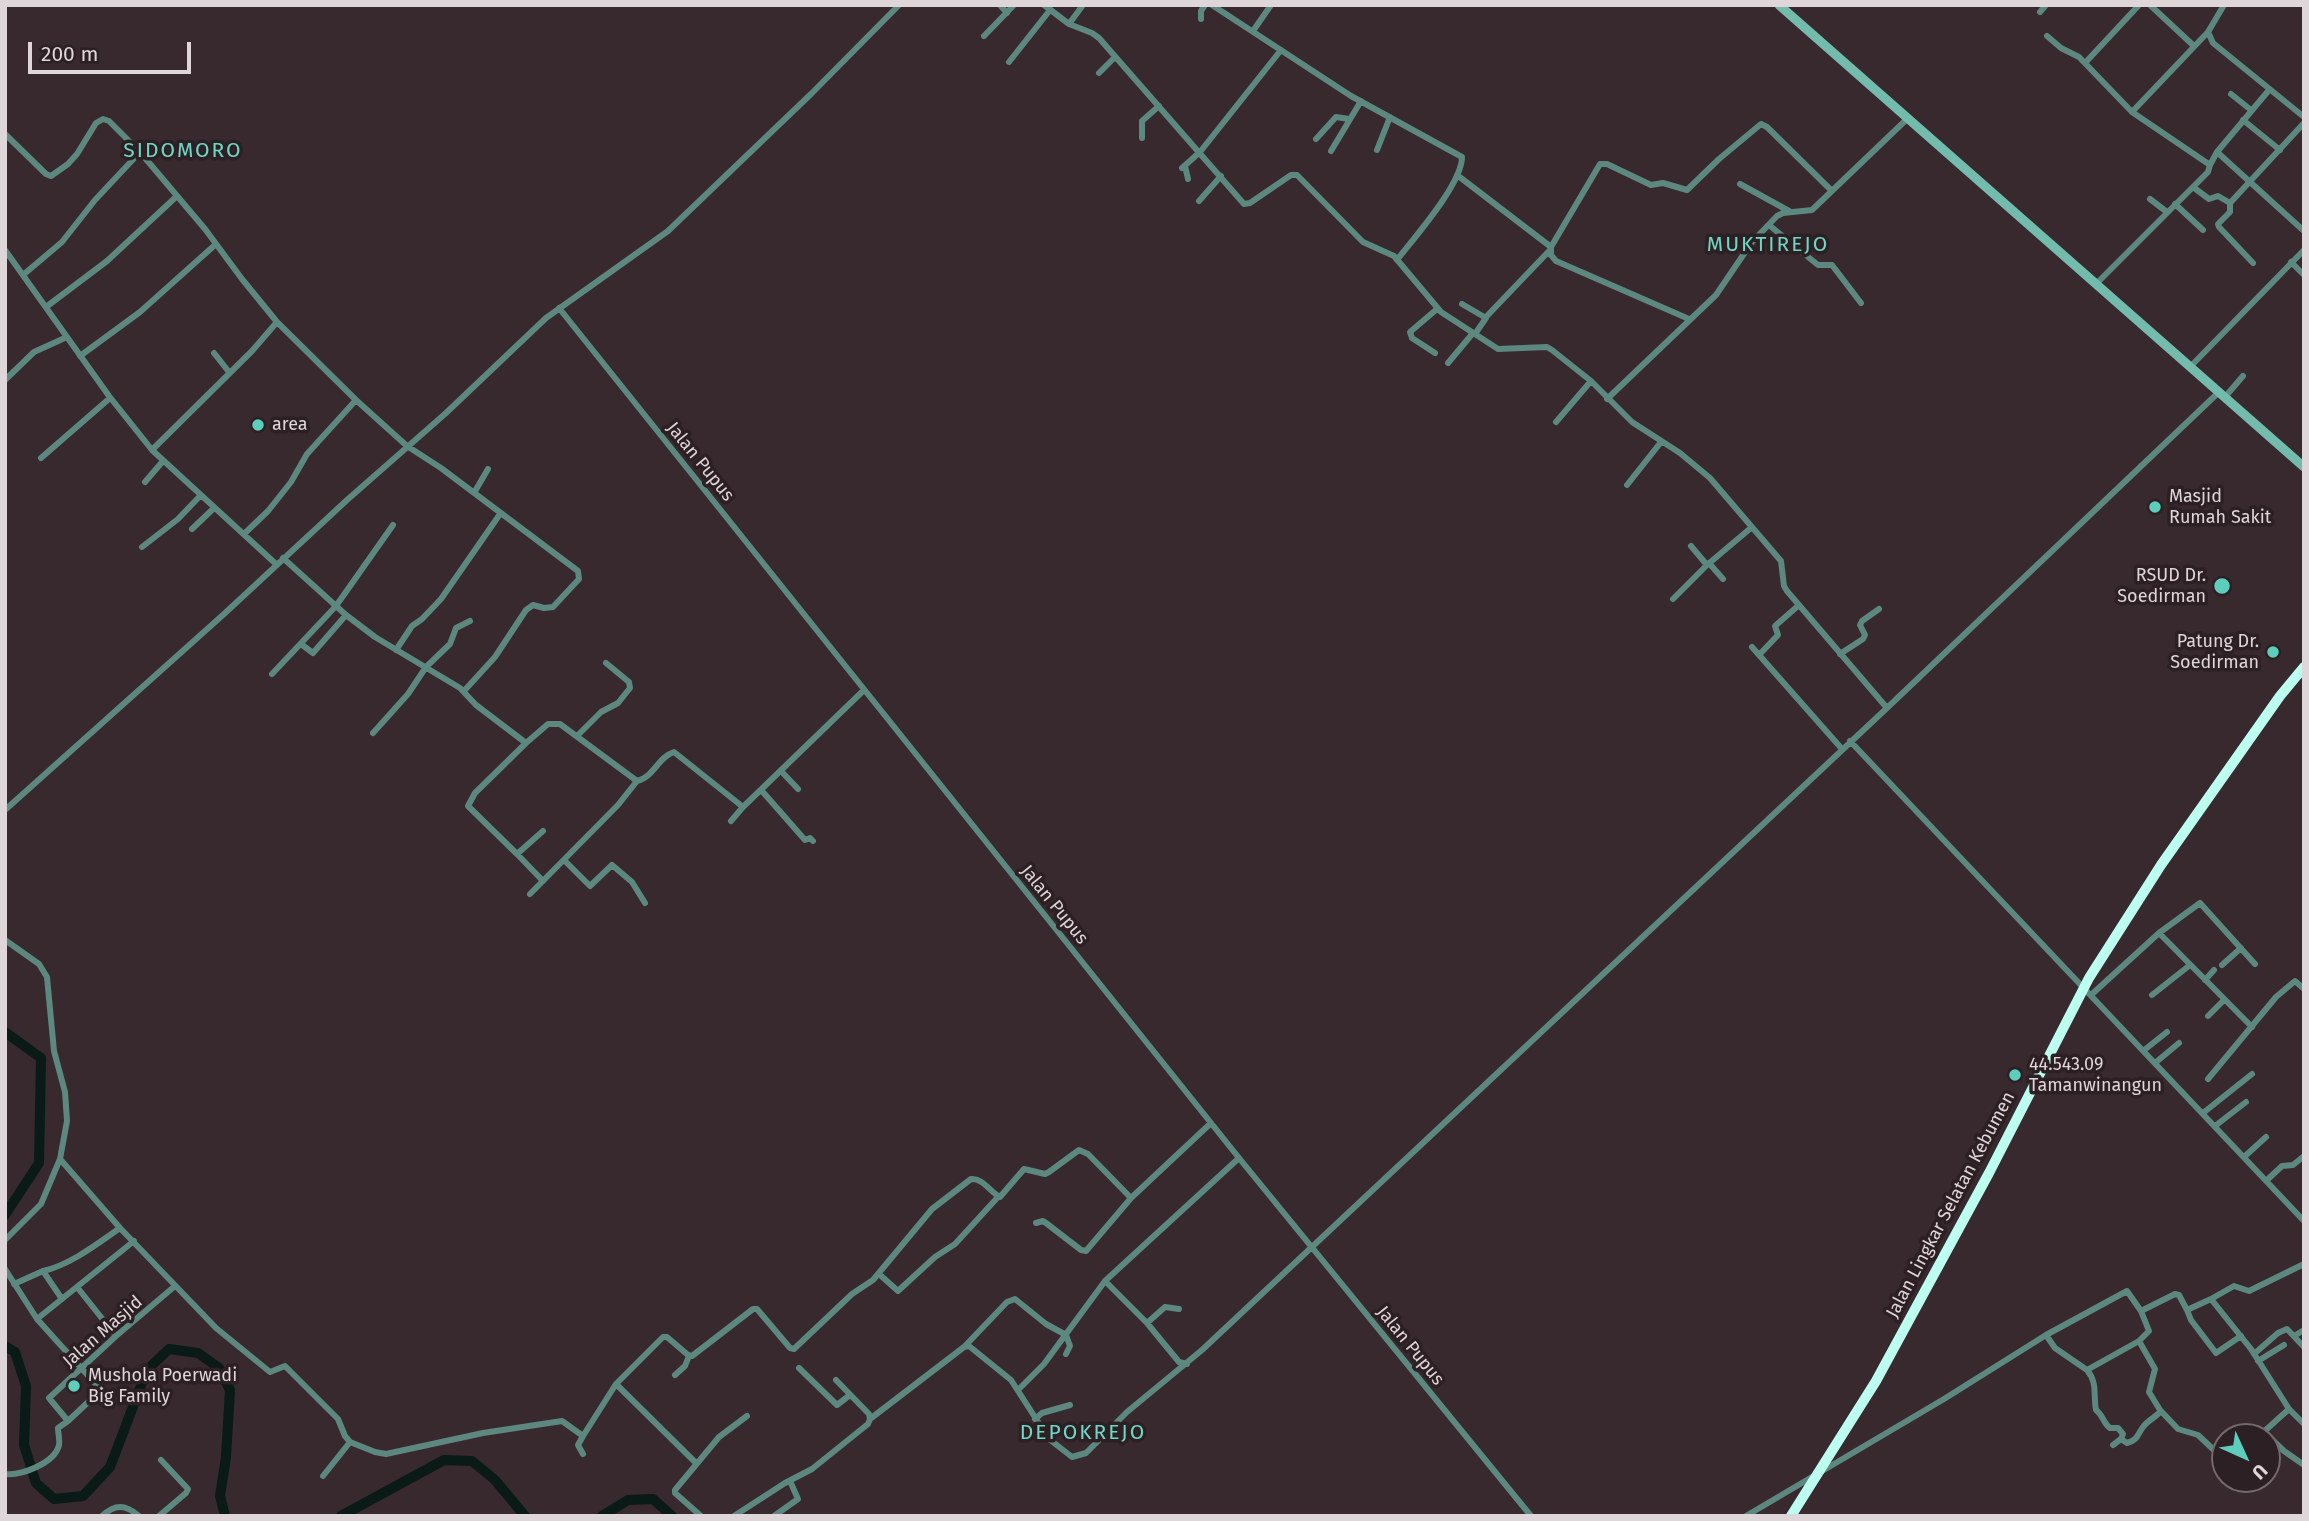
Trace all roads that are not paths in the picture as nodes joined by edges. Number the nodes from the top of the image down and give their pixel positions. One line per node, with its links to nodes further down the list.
1 (899, 5): 80 (street)
2 (1000, 5): 15 (street)
3 (1014, 5): 15 (street)
4 (1083, 5): 17 (street)
5 (1205, 5): 16 (street)
6 (1213, 5): 18 (street)
7 (1271, 5): 18 (street)
8 (1779, 5): 37 (main road)
9 (2046, 5): 14 (street)
10 (2139, 5): 26 (street)
11 (2150, 5): 22 (street)
12 (2224, 5): 19 (street)
13 (1047, 8): 17 (street); 25 (street)
14 (2040, 12)
15 (1007, 13): 20 (street)
16 (1201, 19)
17 (1069, 23): 24 (street)
18 (1253, 31): 23 (street)
19 (2208, 32): 22 (street); 28 (street)
20 (984, 36)
21 (2047, 36): 26 (street)
22 (2194, 46): 33 (street)
23 (1281, 50): 30 (street); 47 (street)
24 (1115, 57): 27 (street); 31 (street)
25 (1009, 62)
26 (2085, 63): 33 (street)
27 (1099, 73)
28 (2269, 90): 32 (street); 35 (street)
29 (2231, 94): 32 (street)
30 (1361, 101): 34 (street); 36 (street)
31 (1159, 106): 41 (street); 47 (street)
32 (2251, 110): 38 (street)
33 (2132, 112): 49 (street)
34 (1390, 117): 43 (street); 50 (street)
35 (2304, 117)
36 (1349, 119): 42 (street); 45 (street)
37 (1907, 119): 56 (street); 76 (main road)
38 (2243, 120): 44 (street); 48 (street)
39 (2304, 122): 44 (street)
40 (5, 134): 46 (street)
41 (1142, 138)
42 (1316, 139)
43 (1377, 150)
44 (2280, 150): 53 (street)
45 (1331, 151)
46 (140, 152): 57 (street); 74 (street)
47 (1200, 152): 51 (street); 52 (street)
48 (2217, 152): 49 (street); 53 (street)
49 (2210, 165): 55 (street)
50 (1457, 175): 68 (street); 71 (street)
51 (1221, 176): 60 (street); 71 (street)
52 (1188, 179)
53 (2251, 181): 59 (street); 66 (street)
54 (1740, 184): 62 (street)
55 (2193, 187): 59 (street); 61 (street)
56 (1832, 191): 62 (street); 68 (street)
57 (177, 196): 67 (street); 79 (street)
58 (2150, 199): 63 (street)
59 (2232, 200): 72 (street)
60 (1199, 201)
61 (2175, 204): 63 (street); 65 (street)
62 (1790, 212): 64 (street)
63 (2167, 212): 76 (street)
64 (1769, 225): 77 (street); 83 (street)
65 (2203, 230)
66 (2304, 231)
67 (216, 244): 84 (street); 89 (street)
68 (1550, 248): 82 (street); 83 (street)
69 (5, 250): 74 (street)
70 (2304, 250): 73 (street)
71 (1397, 260): 81 (street)
72 (2253, 262)
73 (2291, 262): 75 (street); 91 (street)
74 (23, 275): 79 (street)
75 (2304, 275)
76 (2097, 284): 91 (main road)
77 (1861, 303)
78 (1462, 304): 82 (street)
79 (46, 307): 86 (street)
80 (559, 308): 102 (street); 139 (street, Jalan Pupus)
81 (1437, 309): 85 (street); 88 (street)
82 (1486, 317): 85 (street)
83 (1689, 319): 98 (street)
84 (277, 322): 92 (street); 99 (street)
85 (1474, 333): 90 (street); 95 (street)
86 (67, 337): 89 (street); 94 (street)
87 (214, 353): 92 (street)
88 (1435, 353)
89 (80, 356): 97 (street)
90 (1448, 363)
91 (2191, 366): 96 (main road)
92 (229, 372): 103 (street)
93 (2243, 376): 96 (street)
94 (5, 380)
95 (1591, 381): 98 (street); 100 (street)
96 (2222, 395): 106 (main road); 141 (street)
97 (110, 398): 103 (street); 104 (street)
98 (1607, 399): 101 (street)
99 (356, 400): 102 (street); 117 (street)
100 (1556, 422)
101 (1661, 442): 109 (street); 115 (street)
102 (407, 446): 110 (street); 120 (street)
103 (152, 450): 105 (street)
104 (41, 458)
105 (163, 461): 108 (street); 111 (street)
106 (2304, 467)
107 (488, 469): 110 (street)
108 (145, 482)
109 (1627, 485)
110 (474, 493): 113 (street)
111 (200, 496): 112 (street); 119 (street)
112 (214, 508): 116 (street); 117 (street)
113 (500, 514): 132 (street); 140 (street)
114 (393, 525): 126 (street)
115 (1752, 527): 122 (street); 125 (street)
116 (192, 529)
117 (245, 533): 121 (street)
118 (1691, 546): 122 (street)
119 (142, 547)
120 (282, 558): 121 (street); 126 (street)
121 (276, 564): 152 (street)
122 (1708, 564): 123 (street); 124 (street)
123 (1723, 579)
124 (1673, 599)
125 (1799, 605): 133 (street); 134 (street)
126 (336, 606): 128 (street); 130 (street)
127 (1879, 609): 133 (street)
128 (346, 615): 130 (street); 132 (street)
129 (470, 621): 136 (street)
130 (301, 644): 138 (street)
131 (1752, 647): 134 (street)
132 (396, 650): 136 (street)
133 (1840, 654): 141 (street)
134 (1759, 655): 146 (street)
135 (606, 663): 143 (street)
136 (426, 667): 140 (street); 142 (street)
137 (2304, 667): 170 (highway, Jalan Lingkar Selatan Kebumen)
138 (272, 674)
139 (864, 690): 147 (street); 183 (street, Jalan Pupus)
140 (464, 691): 145 (street)
141 (1886, 708): 144 (street)
142 (373, 733)
143 (577, 736): 145 (street); 148 (street)
144 (1850, 741): 146 (street); 170 (street)
145 (526, 743): 156 (street)
146 (1842, 749): 198 (street)
147 (782, 771): 149 (street); 150 (street)
148 (636, 781): 151 (street); 157 (street)
149 (798, 789)
150 (762, 791): 151 (street); 155 (street)
151 (743, 807): 153 (street)
152 (5, 810)
153 (731, 821)
154 (543, 831): 156 (street)
155 (813, 841)
156 (517, 854): 158 (street)
157 (564, 860): 158 (street); 160 (street)
158 (543, 881): 159 (street)
159 (530, 894)
160 (645, 904)
161 (2160, 933): 163 (street); 165 (street); 170 (street)
162 (5, 940): 189 (street)
163 (2241, 948): 164 (street); 166 (street)
164 (2255, 964)
165 (2190, 965): 168 (street); 171 (street)
166 (2222, 965)
167 (2214, 970): 168 (street)
168 (2205, 980): 172 (street)
169 (2304, 989): 174 (street)
170 (2088, 991): 177 (street); 257 (highway, Jalan Lingkar Selatan Kebumen)
171 (2152, 995)
172 (2224, 1000): 173 (street); 174 (street)
173 (2208, 1016)
174 (2252, 1027): 180 (street)
175 (2166, 1032): 177 (street)
176 (2179, 1043): 178 (street)
177 (2143, 1051): 178 (street)
178 (2155, 1063): 182 (street)
179 (2252, 1074): 182 (street)
180 (2208, 1079)
181 (2246, 1102): 184 (street)
182 (2203, 1113): 184 (street)
183 (1211, 1123): 188 (street, Jalan Pupus); 192 (street)
184 (2215, 1126): 187 (street)
185 (2266, 1137): 187 (street)
186 (2304, 1156): 190 (street)
187 (2244, 1157): 190 (street)
188 (1239, 1158): 198 (street, Jalan Pupus); 204 (street)
189 (60, 1159): 195 (street); 196 (street)
190 (2267, 1180): 193 (street)
191 (998, 1197): 192 (street); 202 (street); 202 (street)
192 (1131, 1198): 194 (street)
193 (2304, 1221)
194 (1037, 1223)
195 (120, 1228): 197 (street); 201 (street)
196 (5, 1240)
197 (134, 1241): 205 (street); 206 (street)
198 (1310, 1247): 228 (street); 266 (street, Jalan Pupus)
199 (2304, 1264): 208 (street)
200 (5, 1269): 203 (street)
201 (43, 1270): 203 (street); 207 (street)
202 (879, 1274): 226 (street)
203 (12, 1280): 212 (street)
204 (1105, 1281): 213 (street); 215 (street)
205 (175, 1286): 217 (street, Jalan Masjid); 248 (street)
206 (77, 1287): 207 (street); 217 (street)
207 (62, 1299): 212 (street)
208 (2211, 1299): 210 (street); 218 (street)
209 (1179, 1309): 213 (street)
210 (2187, 1310): 211 (street); 218 (street)
211 (2141, 1311): 216 (street); 220 (street)
212 (37, 1319): 229 (street)
213 (1147, 1323): 228 (street)
214 (2304, 1330): 219 (street)
215 (1066, 1335): 222 (street); 224 (street); 235 (street)
216 (2046, 1335): 231 (street); 257 (street)
217 (116, 1336): 229 (street, Jalan Masjid)
218 (2241, 1336): 225 (street)
219 (2294, 1336): 223 (street); 225 (street)
220 (2139, 1341): 231 (street); 239 (street)
221 (2284, 1345): 227 (street)
222 (964, 1347): 235 (street); 241 (street)
223 (2304, 1348)
224 (1066, 1353)
225 (2254, 1354): 227 (street)
226 (689, 1356): 232 (street); 234 (street)
227 (2258, 1361): 238 (street)
228 (1187, 1364): 242 (street)
229 (82, 1368): 243 (street, Jalan Masjid); 243 (street)
230 (799, 1368): 236 (street)
231 (2087, 1370): 247 (street)
232 (676, 1376)
233 (836, 1380): 236 (street)
234 (616, 1384): 246 (street); 254 (street)
235 (1018, 1390): 242 (street)
236 (850, 1395): 241 (street)
237 (1070, 1405): 242 (street)
238 (2289, 1409): 244 (street); 245 (street)
239 (2161, 1411): 247 (street); 250 (street)
240 (747, 1416): 254 (street)
241 (870, 1419): 259 (street)
242 (1035, 1419)
243 (68, 1421): 256 (street)
244 (2273, 1423)
245 (2304, 1424)
246 (583, 1436): 248 (street); 252 (street)
247 (2121, 1439): 249 (street)
248 (350, 1442): 258 (street)
249 (2113, 1445)
250 (2211, 1446)
251 (2281, 1449): 255 (street)
252 (583, 1454)
253 (160, 1460): 262 (street)
254 (695, 1463): 263 (street)
255 (2304, 1465)
256 (5, 1474)
257 (1815, 1475): 267 (street); 268 (highway, Jalan Lingkar Selatan Kebumen)
258 (323, 1476)
259 (790, 1480): 264 (street); 265 (street)
260 (102, 1516): 261 (street)
261 (139, 1516)
262 (159, 1516)
263 (701, 1516)
264 (734, 1516)
265 (774, 1516)
266 (1531, 1516)
267 (1746, 1516)
268 (1791, 1516)

